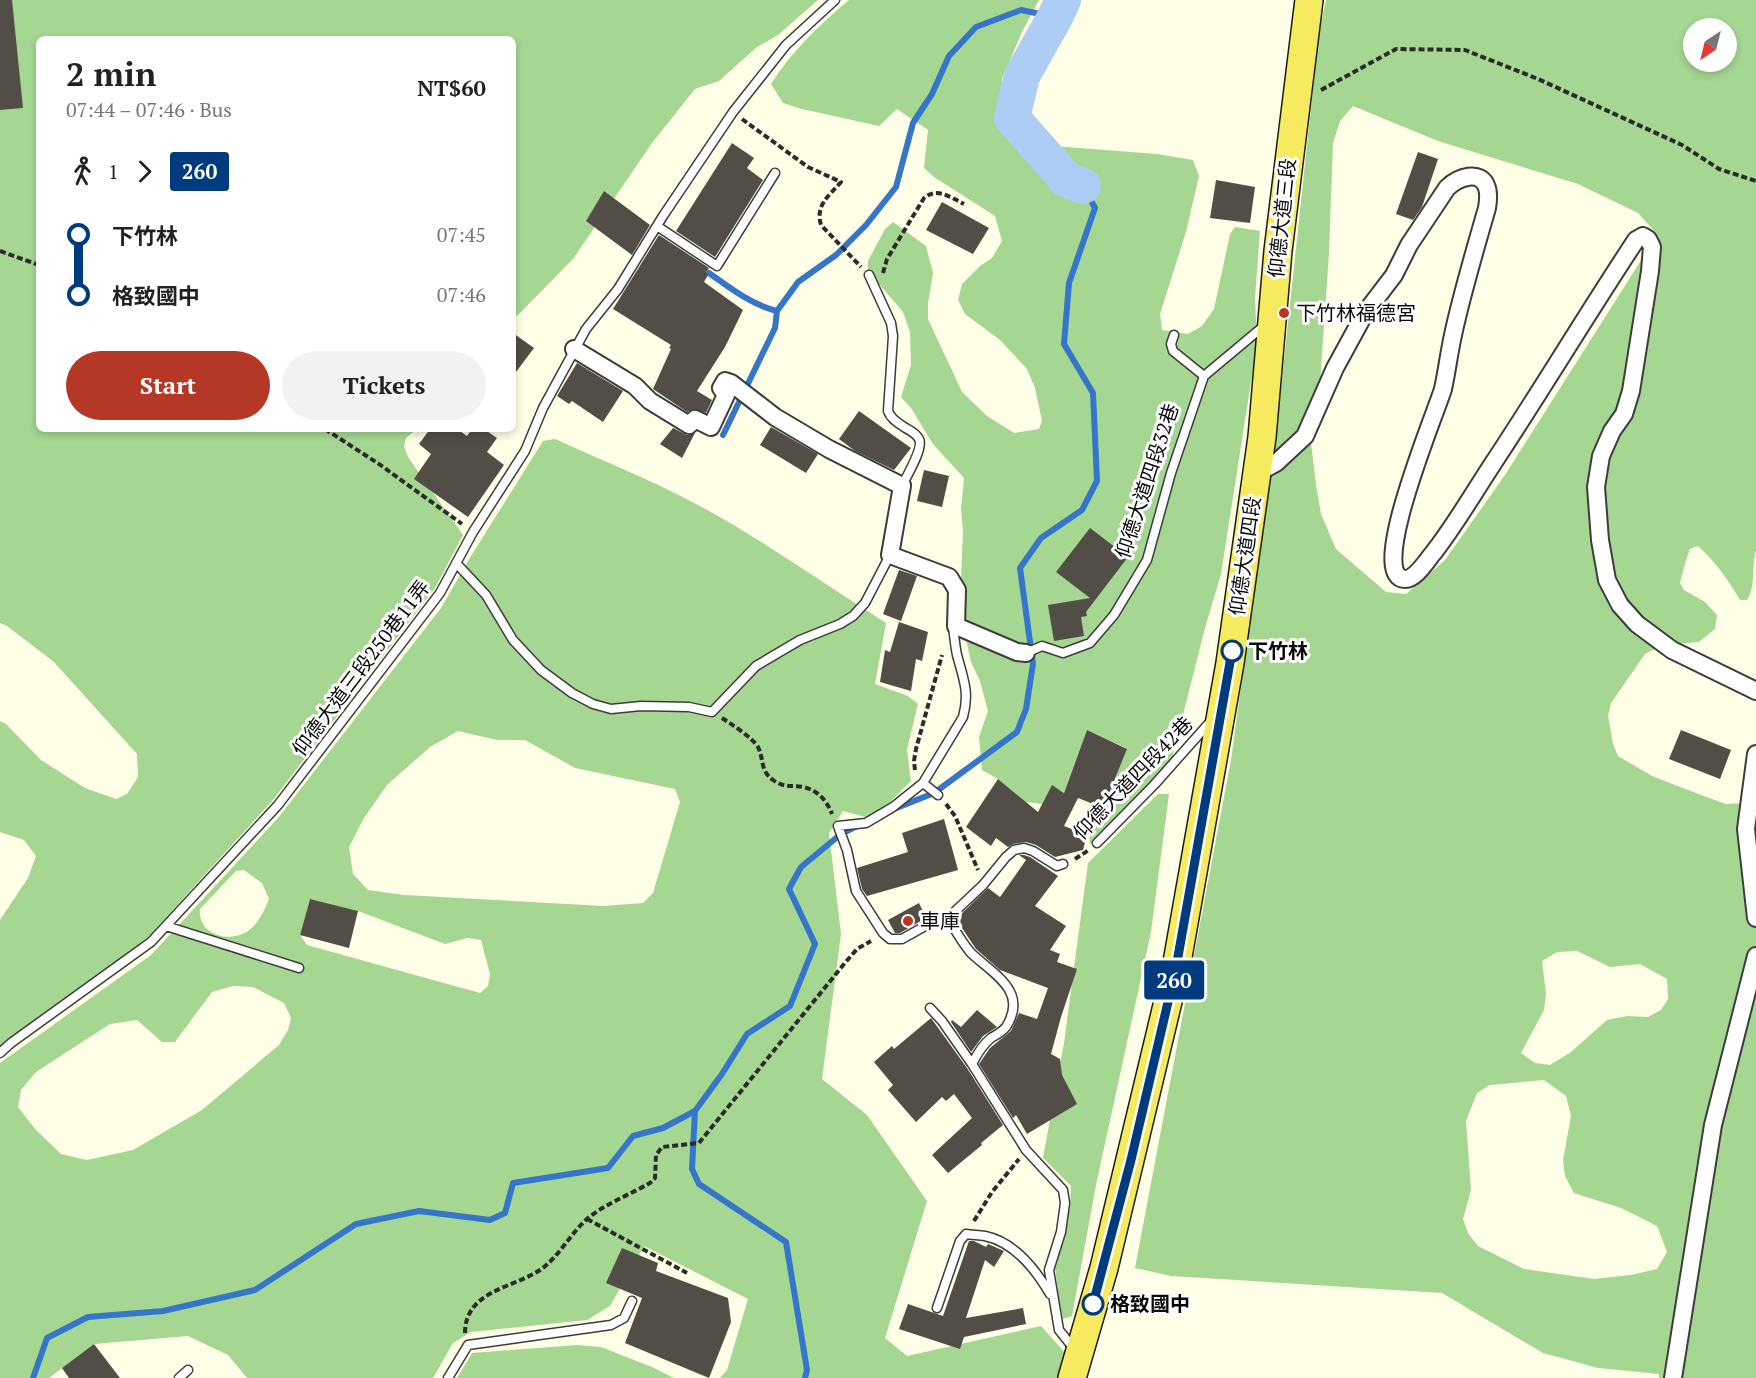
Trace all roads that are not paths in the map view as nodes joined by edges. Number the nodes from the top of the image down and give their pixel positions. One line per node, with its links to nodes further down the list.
1 (835, 0): 4 (lane, 仰德大道三段250巷11弄)
2 (1309, 0): 6 (main road, 仰德大道三段)
3 (776, 173): 4 (lane)
4 (657, 226): 8 (lane, 仰德大道三段250巷11弄)
5 (869, 274): 12 (lane)
6 (1272, 319): 9 (lane); 10 (main road, 仰德大道三段)
7 (1174, 335): 9 (lane)
8 (574, 349): 12 (street); 14 (lane, 仰德大道三段250巷11弄)
9 (1204, 376): 16 (lane, 仰德大道四段32巷)
10 (1262, 437): 11 (main road, 仰德大道四段)
11 (1257, 472): 17 (street); 18 (main road, 仰德大道四段)
12 (902, 486): 13 (street)
13 (890, 555): 14 (lane); 15 (street)
14 (456, 563): 26 (lane, 仰德大道三段250巷11弄)
15 (957, 590): 16 (street); 20 (lane)
16 (1026, 653)
17 (1756, 691)
18 (1222, 709): 22 (lane, 仰德大道四段42巷); 35 (main road, 仰德大道四段)
19 (1756, 754): 25 (street)
20 (925, 785): 21 (lane); 24 (lane)
21 (938, 795)
22 (1097, 843)
23 (1063, 864): 24 (lane)
24 (948, 918): 31 (lane)
25 (1756, 918)
26 (166, 926): 28 (lane); 30 (lane, 仰德大道三段250巷11弄)
27 (1756, 956): 39 (street)
28 (299, 968)
29 (930, 1008): 31 (lane)
30 (0, 1053)
31 (972, 1064): 32 (lane)
32 (1053, 1298): 34 (lane); 35 (lane)
33 (632, 1301): 38 (lane)
34 (936, 1308)
35 (1075, 1366)
36 (188, 1370): 37 (lane)
37 (178, 1378)
38 (448, 1378)
39 (1673, 1378)

